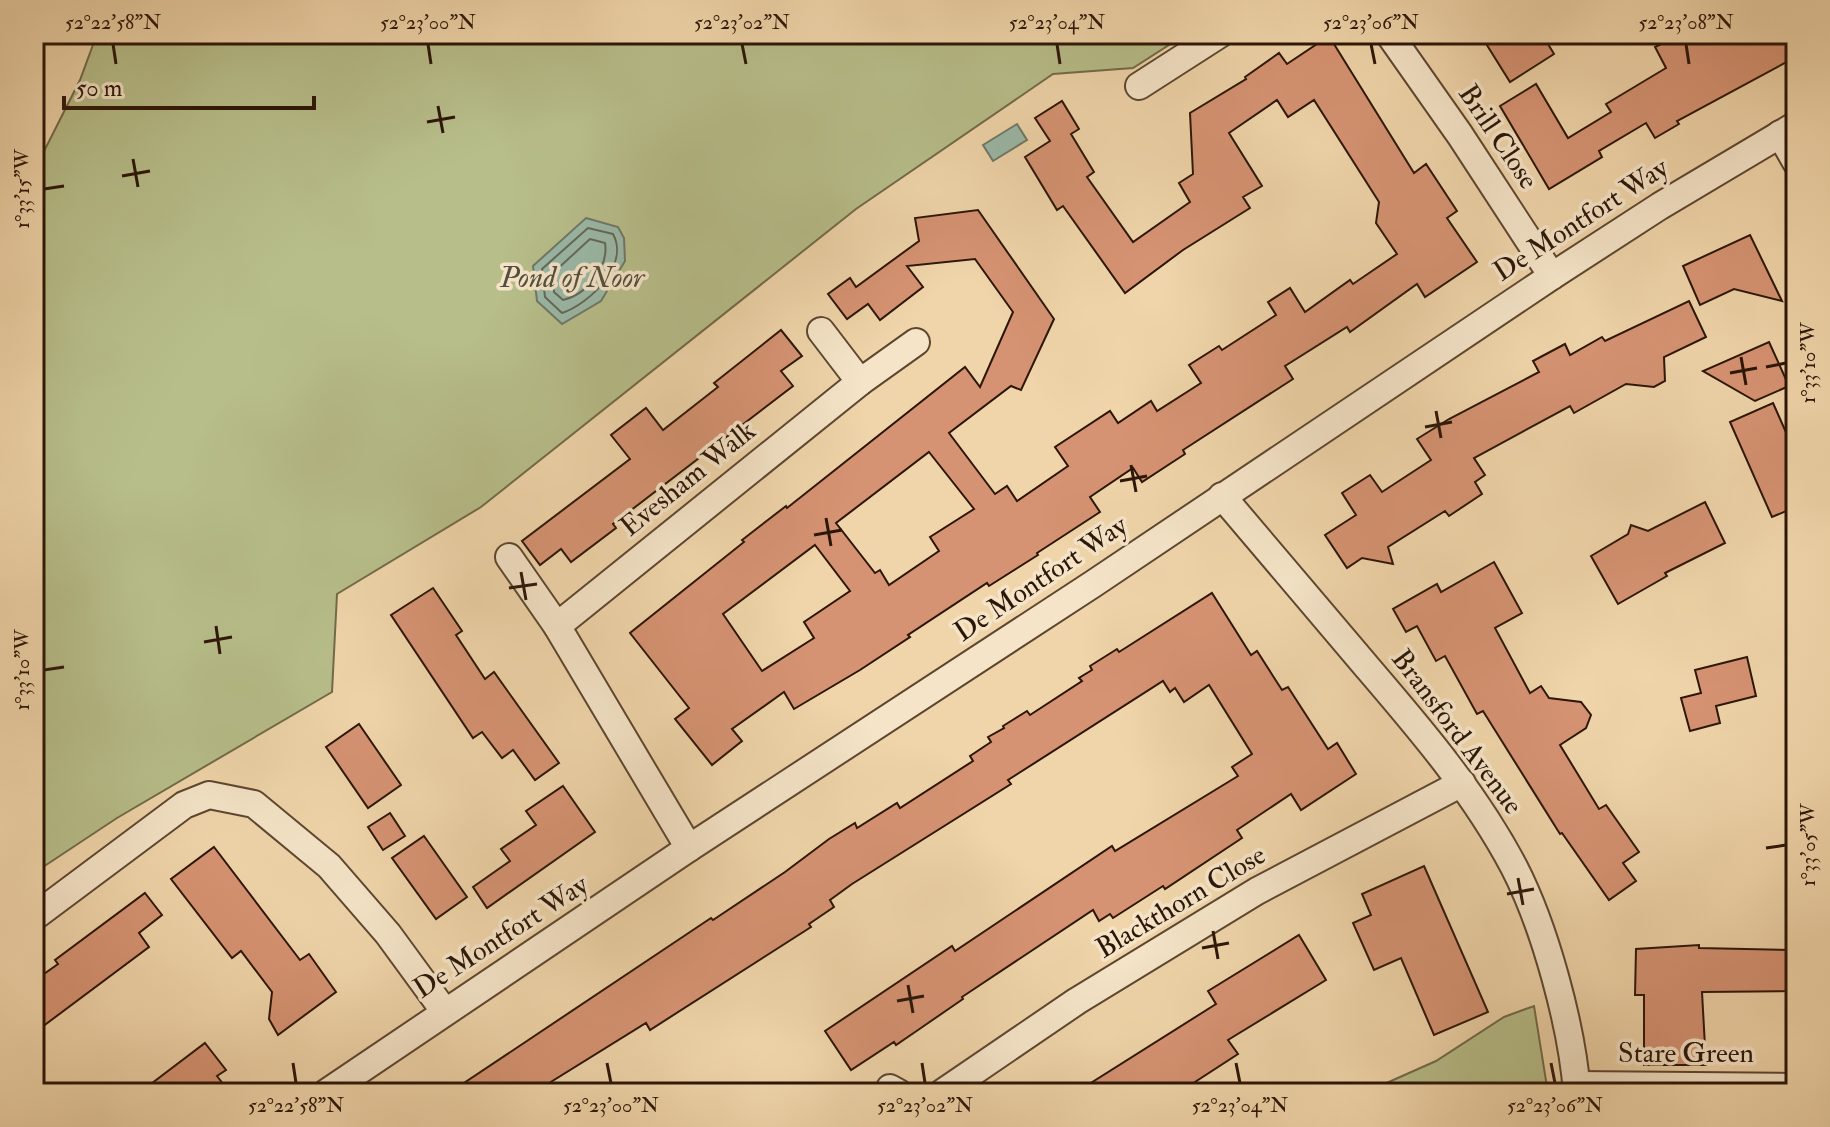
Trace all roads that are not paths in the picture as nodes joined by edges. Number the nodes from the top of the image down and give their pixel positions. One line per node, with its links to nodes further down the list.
1 (1220, 34): 3 (street)
2 (1389, 34): 6 (street, Brill Close)
3 (1139, 86)
4 (1788, 129): 5 (street); 6 (street, De Montfort Way)
5 (1796, 162)
6 (1552, 276): 10 (street, De Montfort Way)
7 (821, 331): 9 (street)
8 (916, 342): 9 (street, Evesham Walk)
9 (860, 382): 12 (street, Evesham Walk)
10 (1222, 496): 13 (street, Bransford Avenue); 14 (street, De Montfort Way)
11 (509, 557): 12 (street)
12 (557, 626): 14 (street)
13 (1462, 783): 18 (street, Bransford Avenue); 20 (street, Blackthorn Close)
14 (689, 848): 16 (street, De Montfort Way)
15 (34, 917): 16 (street)
16 (445, 1012): 19 (street, De Montfort Way)
17 (1796, 1087): 18 (street, Stare Green)
18 (1577, 1089)
19 (326, 1093)
20 (942, 1093)

